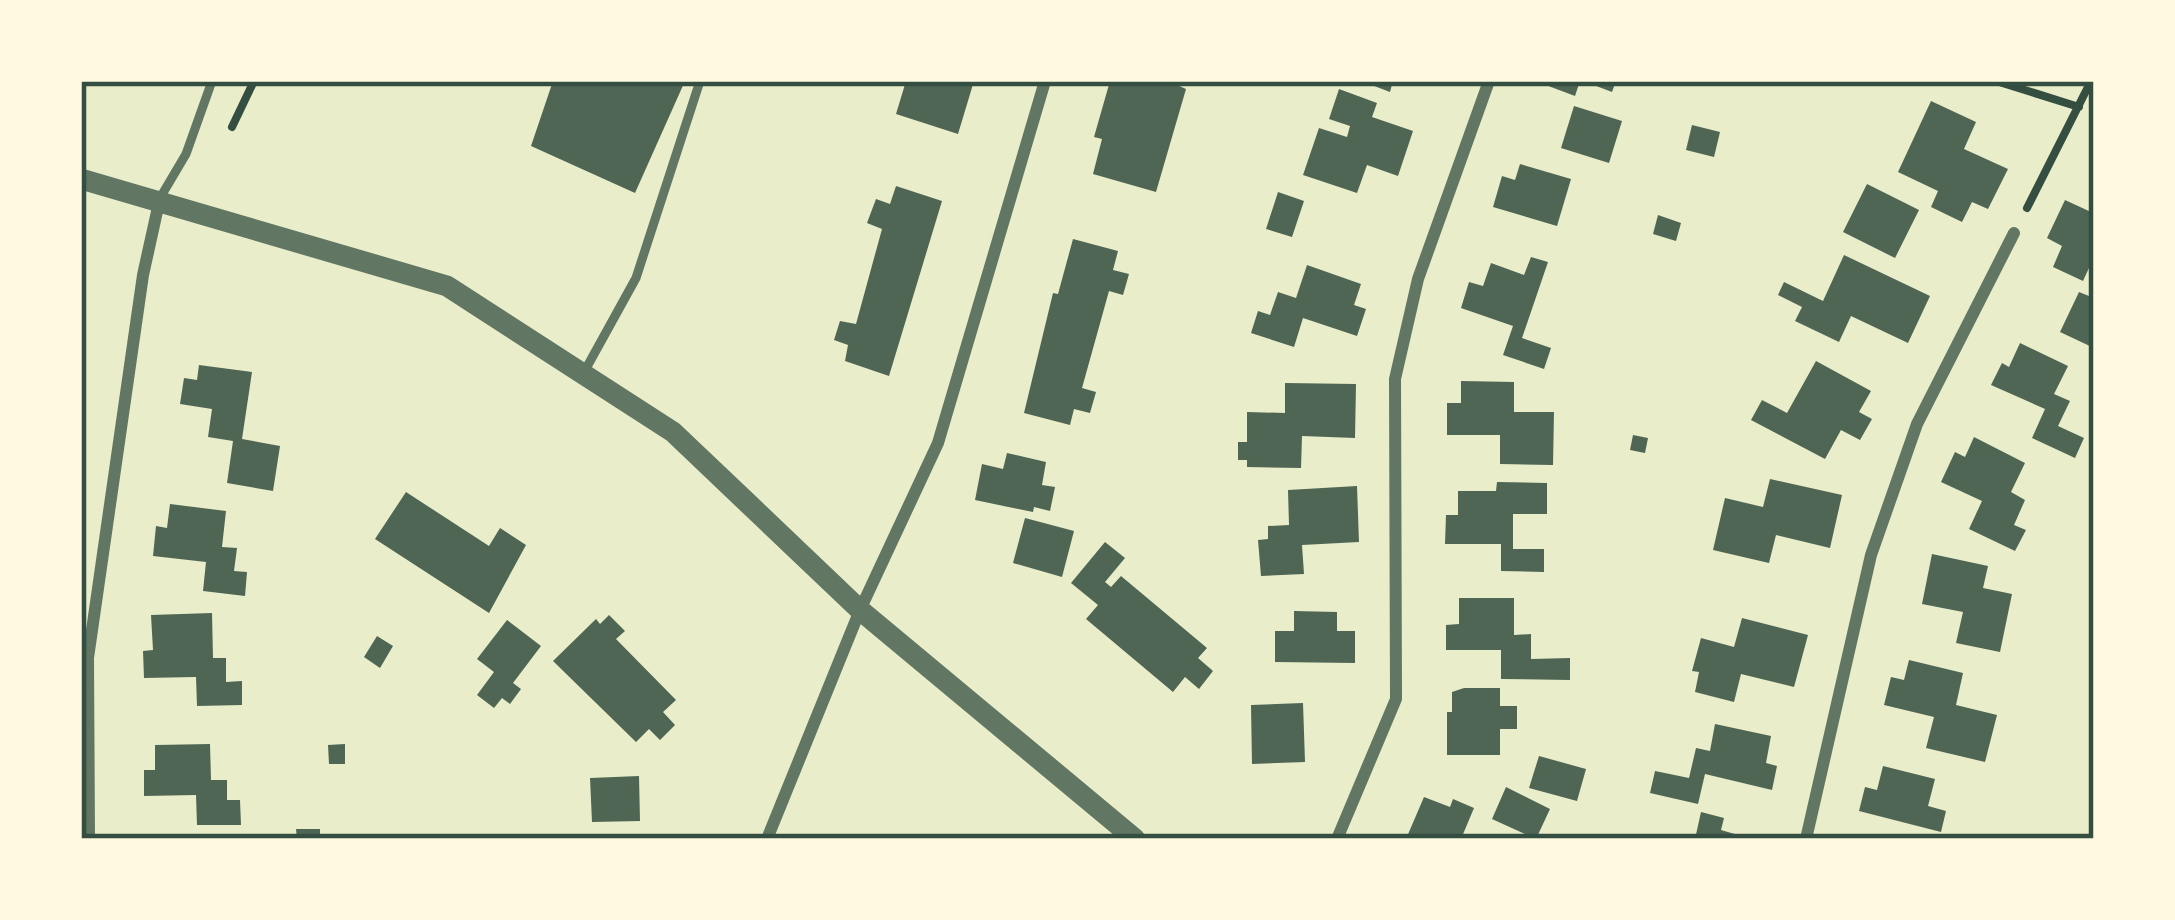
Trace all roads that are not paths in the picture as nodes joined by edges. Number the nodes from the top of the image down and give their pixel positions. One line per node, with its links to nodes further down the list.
1 (212, 81): 6 (lane)
2 (700, 81): 8 (lane)
3 (1045, 81): 9 (street)
4 (1489, 81): 13 (street)
5 (81, 179): 6 (street)
6 (160, 198): 8 (street); 10 (street)
7 (2014, 233): 14 (street)
8 (583, 374): 9 (street)
9 (860, 610): 11 (street); 12 (street)
10 (89, 839)
11 (767, 839)
12 (1135, 839)
13 (1337, 839)
14 (1807, 839)

